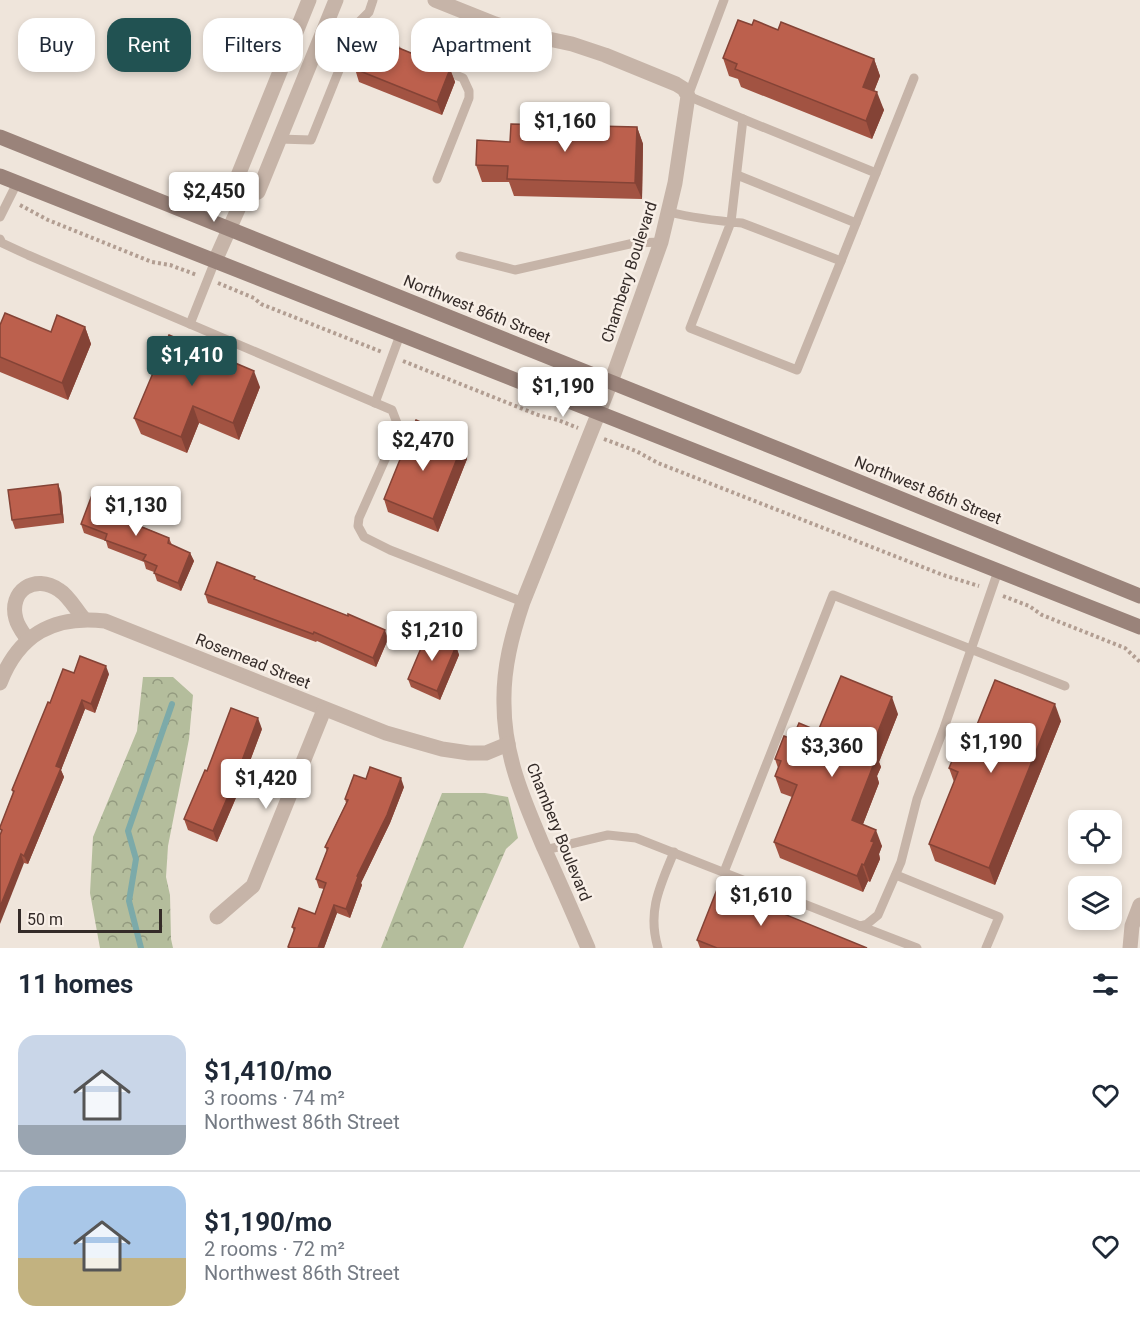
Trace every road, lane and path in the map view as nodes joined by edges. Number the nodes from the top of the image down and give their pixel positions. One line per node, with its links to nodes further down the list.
1 (309, 0): 19 (street)
2 (336, 0): 13 (street)
3 (374, 0): 13 (lane)
4 (435, 0): 10 (street)
5 (724, 0): 10 (lane)
6 (399, 52): 7 (lane)
7 (408, 56)
8 (448, 72): 17 (lane)
9 (914, 78): 14 (lane)
10 (688, 96): 11 (lane); 21 (street, Chambery Boulevard)
11 (743, 118): 14 (lane); 15 (lane)
12 (0, 137): 25 (main road, Northwest 86th Street)
13 (279, 139): 19 (street)
14 (876, 173): 24 (lane)
15 (737, 175): 23 (lane); 24 (lane)
16 (0, 176): 18 (main road)
17 (437, 179)
18 (17, 183): 22 (lane); 29 (main road)
19 (243, 198): 25 (street)
20 (20, 206): 31 (path)
21 (669, 212): 23 (lane); 27 (street, Chambery Boulevard)
22 (0, 217)
23 (731, 222): 30 (lane); 30 (lane)
24 (856, 223): 30 (lane)
25 (229, 230): 29 (street); 37 (main road, Northwest 86th Street)
26 (0, 239): 33 (lane)
27 (661, 242): 28 (lane); 37 (street, Chambery Boulevard)
28 (460, 256)
29 (215, 261): 33 (lane); 34 (main road)
30 (841, 261)
31 (185, 271)
32 (228, 287): 35 (path)
33 (190, 324): 38 (lane)
34 (400, 335): 38 (lane); 39 (main road)
35 (380, 352)
36 (404, 361): 40 (path)
37 (611, 382): 39 (street, Chambery Boulevard); 44 (main road, Northwest 86th Street)
38 (375, 403): 46 (lane)
39 (598, 414): 42 (main road); 46 (street, Chambery Boulevard)
40 (571, 425)
41 (615, 443): 43 (path)
42 (998, 570): 48 (main road); 50 (lane)
43 (974, 584)
44 (1140, 596)
45 (1011, 599): 51 (path)
46 (523, 602): 55 (street, Chambery Boulevard)
47 (84, 619): 49 (street, Rosemead Street); 49 (street); 54 (street, Rosemead Street)
48 (1140, 627)
49 (28, 640): 52 (street, Rosemead Street)
50 (971, 648): 53 (lane); 58 (lane); 59 (lane)
51 (1140, 662)
52 (2, 678)
53 (1065, 686)
54 (324, 710): 55 (street, Rosemead Street); 61 (street)
55 (508, 744): 56 (street, Chambery Boulevard)
56 (545, 850): 57 (lane); 63 (street, Chambery Boulevard)
57 (674, 852): 58 (lane); 64 (lane)
58 (724, 872): 62 (lane)
59 (896, 875): 62 (lane); 66 (lane)
60 (1140, 905): 67 (street)
61 (217, 917)
62 (860, 926): 65 (lane)
63 (588, 948)
64 (658, 948)
65 (916, 948)
66 (986, 948)
67 (1130, 948)

